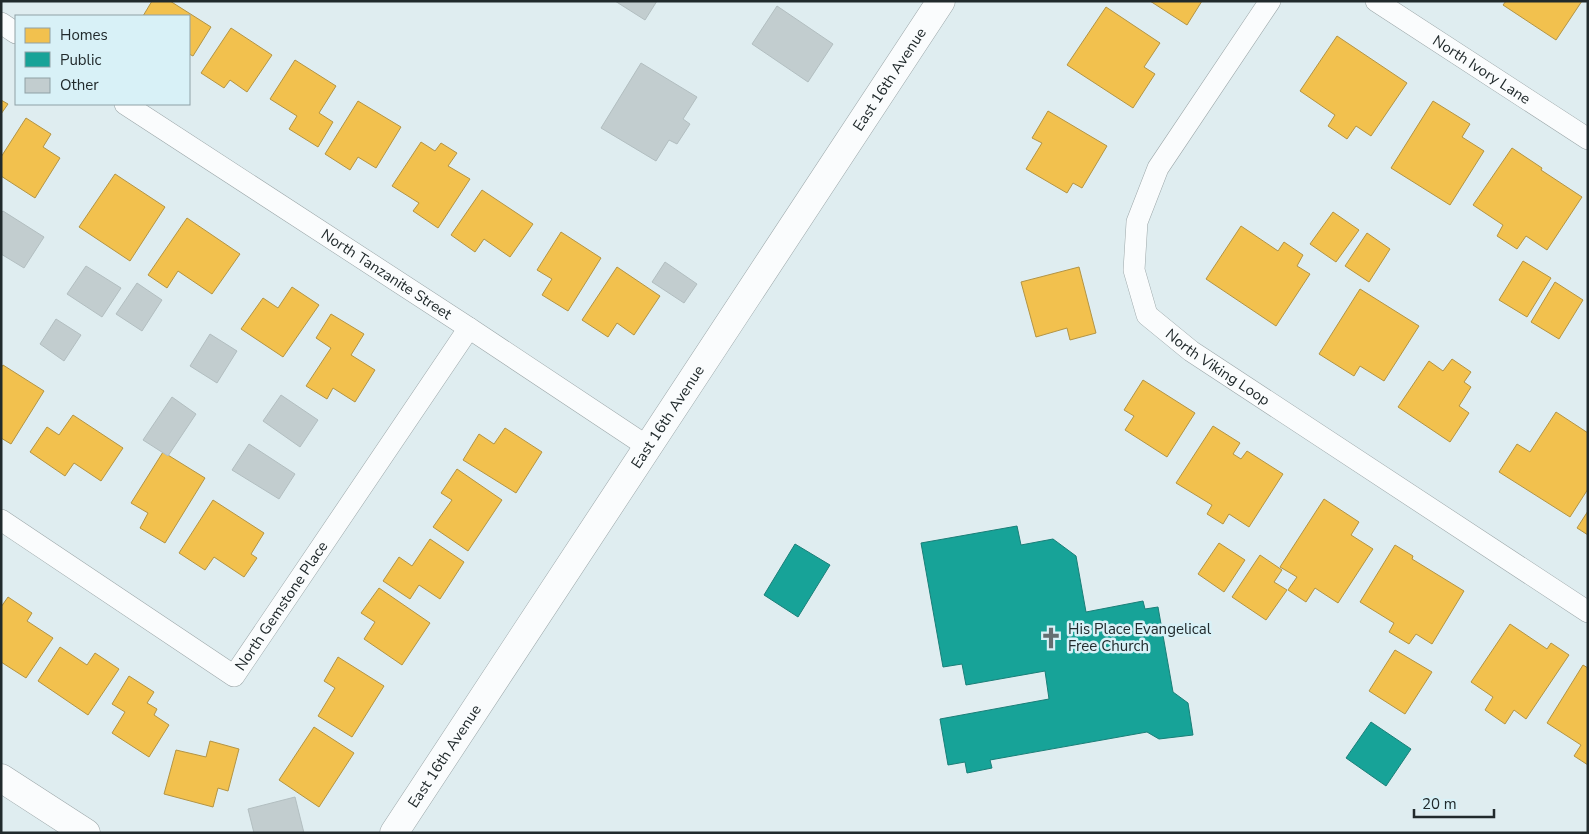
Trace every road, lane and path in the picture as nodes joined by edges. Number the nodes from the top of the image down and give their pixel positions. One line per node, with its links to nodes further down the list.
1 (941, 1): 9 (street, East 16th Avenue)
2 (1270, 1): 11 (street, North Viking Loop)
3 (1376, 1): 7 (street, North Ivory Lane)
4 (1, 23): 5 (street)
5 (15, 32)
6 (127, 105): 8 (street, North Tanzanite Street)
7 (1588, 139)
8 (469, 328): 9 (street, North Tanzanite Street); 10 (street, North Gemstone Place)
9 (648, 447): 14 (street, East 16th Avenue)
10 (1, 520)
11 (1588, 612)
12 (1, 778): 13 (street)
13 (86, 833)
14 (394, 833)

